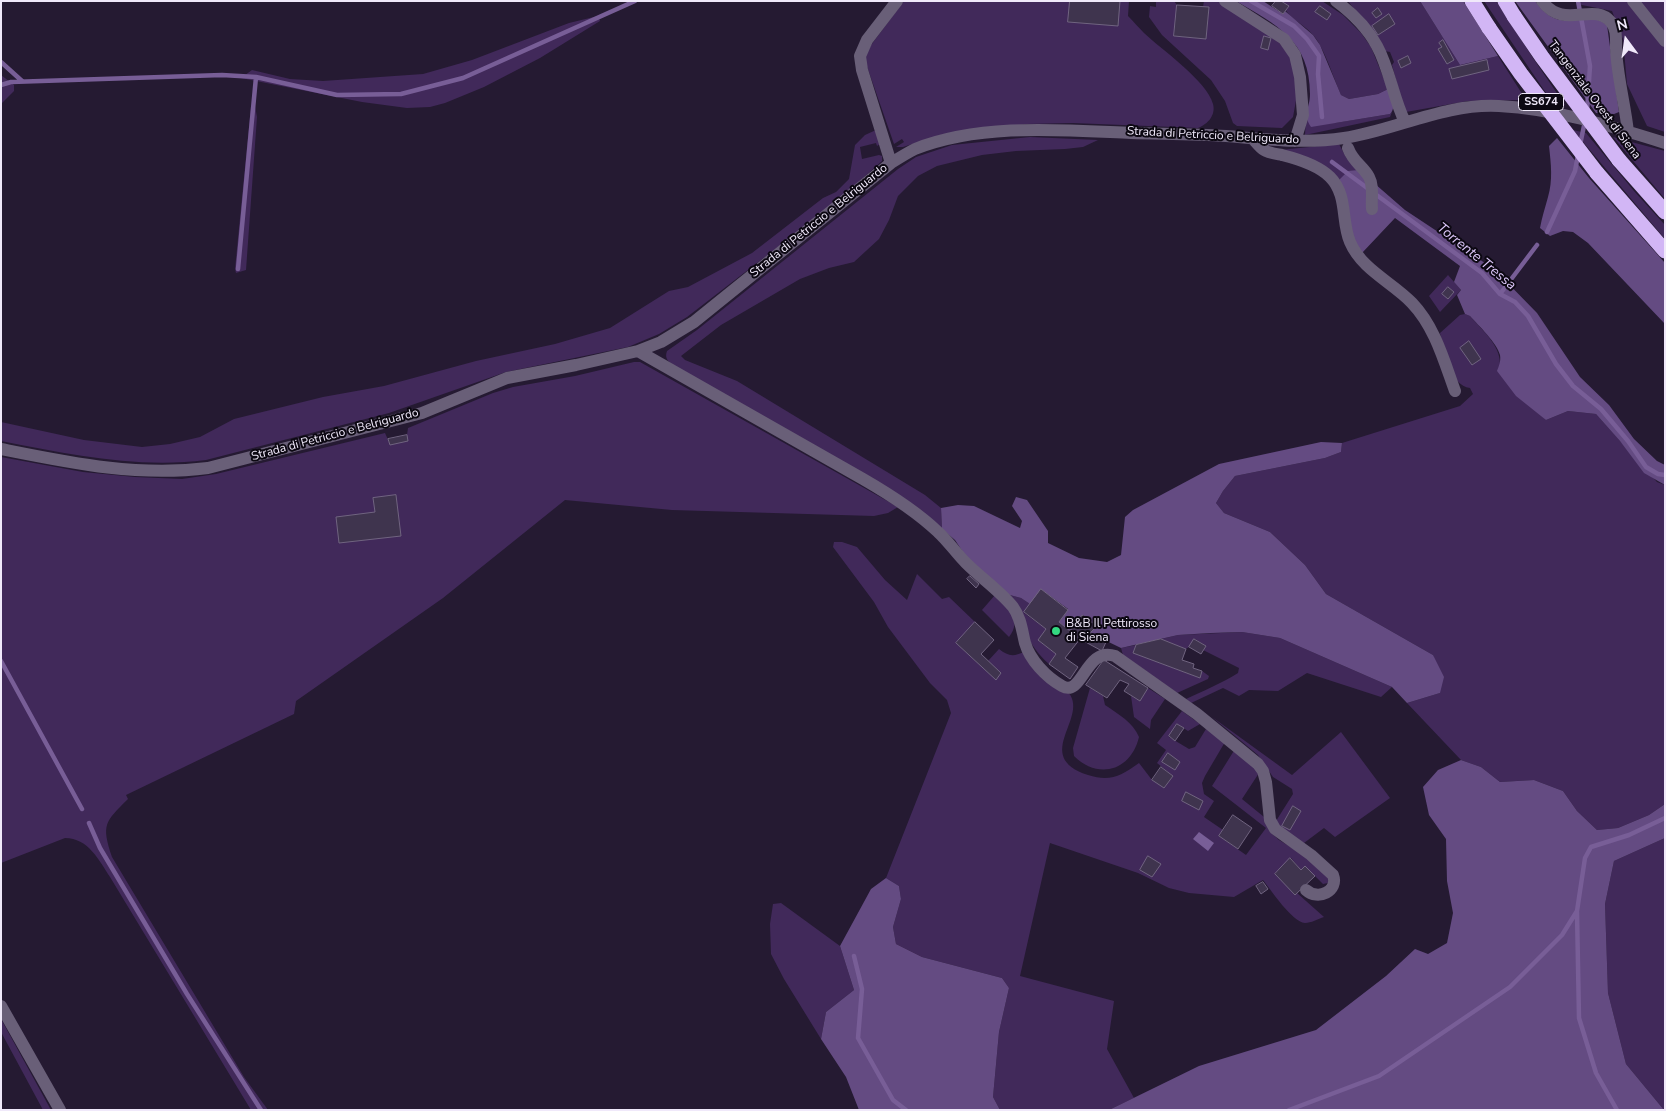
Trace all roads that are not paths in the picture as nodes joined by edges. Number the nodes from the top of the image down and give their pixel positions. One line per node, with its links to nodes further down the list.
1 (897, 1): 15 (street)
2 (1225, 1): 12 (street)
3 (1336, 1): 9 (street)
4 (1472, 1): 18 (highway, SS674, bridge)
5 (1505, 1): 17 (highway, Tangenziale Ovest di Siena / SS674, bridge)
6 (1542, 1): 10 (street)
7 (1633, 1): 8 (street)
8 (1665, 41)
9 (1405, 122): 10 (street, Strada di Petriccio e Belriguardo); 12 (street, Strada di Petriccio e Belriguardo)
10 (1628, 132): 13 (street, Strada di Petriccio e Belriguardo)
11 (1253, 139): 12 (street, Strada di Petriccio e Belriguardo); 15 (street, Strada di Petriccio e Belriguardo); 20 (street)
12 (1296, 141)
13 (1665, 143)
14 (1348, 148): 16 (street)
15 (891, 163): 19 (street, Strada di Petriccio e Belriguardo)
16 (1372, 206)
17 (1665, 212)
18 (1665, 251)
19 (638, 351): 21 (street, Strada di Petriccio e Belriguardo); 22 (street)
20 (1455, 392)
21 (1, 450)
22 (1306, 890)
23 (1, 1006): 24 (street)
24 (60, 1110)

